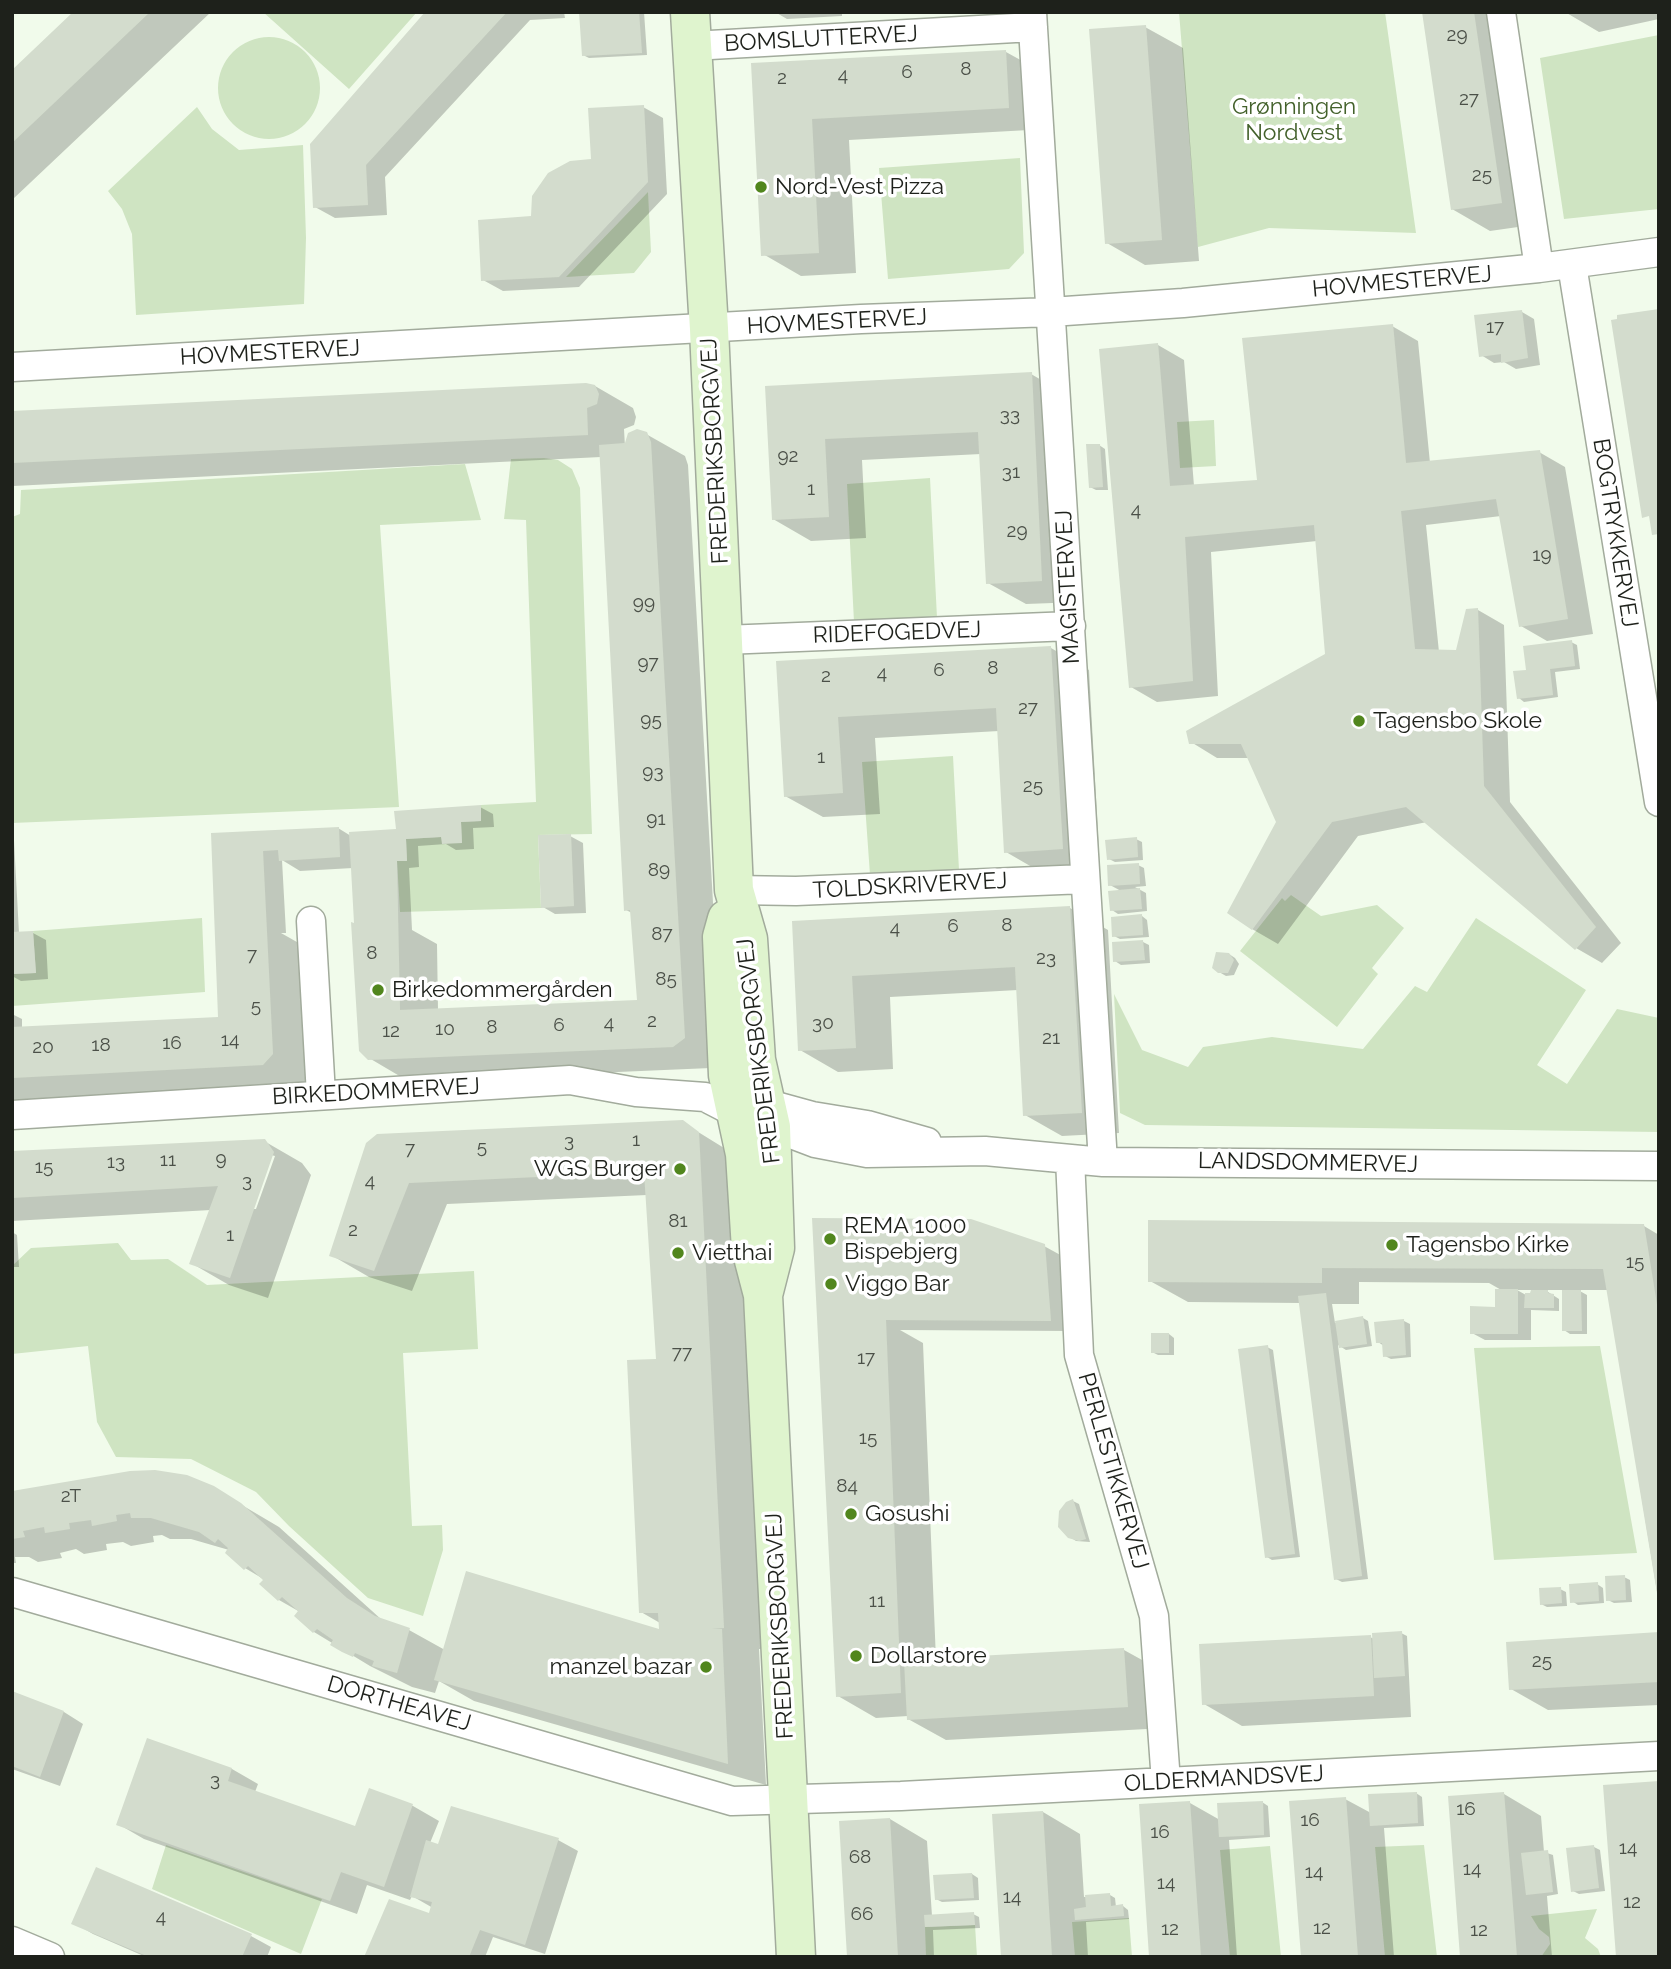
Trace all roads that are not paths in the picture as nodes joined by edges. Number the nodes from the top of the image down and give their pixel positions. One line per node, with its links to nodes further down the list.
1 (1501, 12): 6 (street)
2 (1032, 19): 3 (street, BOMSLUTTERVEJ); 7 (street, MAGISTERVEJ)
3 (691, 29): 8 (street, FREDERIKSBORGVEJ)
4 (1659, 252): 5 (street, HOVMESTERVEJ)
5 (1572, 265): 6 (street, HOVMESTERVEJ); 12 (street, BOGTRYKKERVEJ)
6 (1539, 268): 7 (street, HOVMESTERVEJ)
7 (1051, 312): 8 (street, HOVMESTERVEJ); 10 (street, MAGISTERVEJ)
8 (709, 329): 9 (street, HOVMESTERVEJ); 11 (street, FREDERIKSBORGVEJ)
9 (12, 367)
10 (1071, 626): 11 (street, RIDEFOGEDVEJ); 13 (street, MAGISTERVEJ)
11 (724, 640): 14 (street, FREDERIKSBORGVEJ)
12 (1659, 802)
13 (1085, 879): 14 (street, TOLDSKRIVERVEJ); 20 (street, MAGISTERVEJ)
14 (734, 890): 17 (street, FREDERIKSBORGVEJ)
15 (311, 921): 16 (street)
16 (321, 1095): 17 (street, BIRKEDOMMERVEJ); 18 (street, BIRKEDOMMERVEJ)
17 (758, 1114): 19 (street, LANDSDOMMERVEJ); 25 (street, FREDERIKSBORGVEJ)
18 (12, 1115)
19 (1070, 1159): 20 (street, LANDSDOMMERVEJ); 24 (street, PERLESTIKKERVEJ)
20 (1103, 1162): 21 (street, LANDSDOMMERVEJ)
21 (1659, 1166)
22 (12, 1592): 25 (street, DORTHEAVEJ)
23 (1659, 1756): 24 (street, OLDERMANDSVEJ)
24 (1166, 1782): 25 (street, OLDERMANDSVEJ)
25 (788, 1800): 26 (street, FREDERIKSBORGVEJ)
26 (796, 1957)

